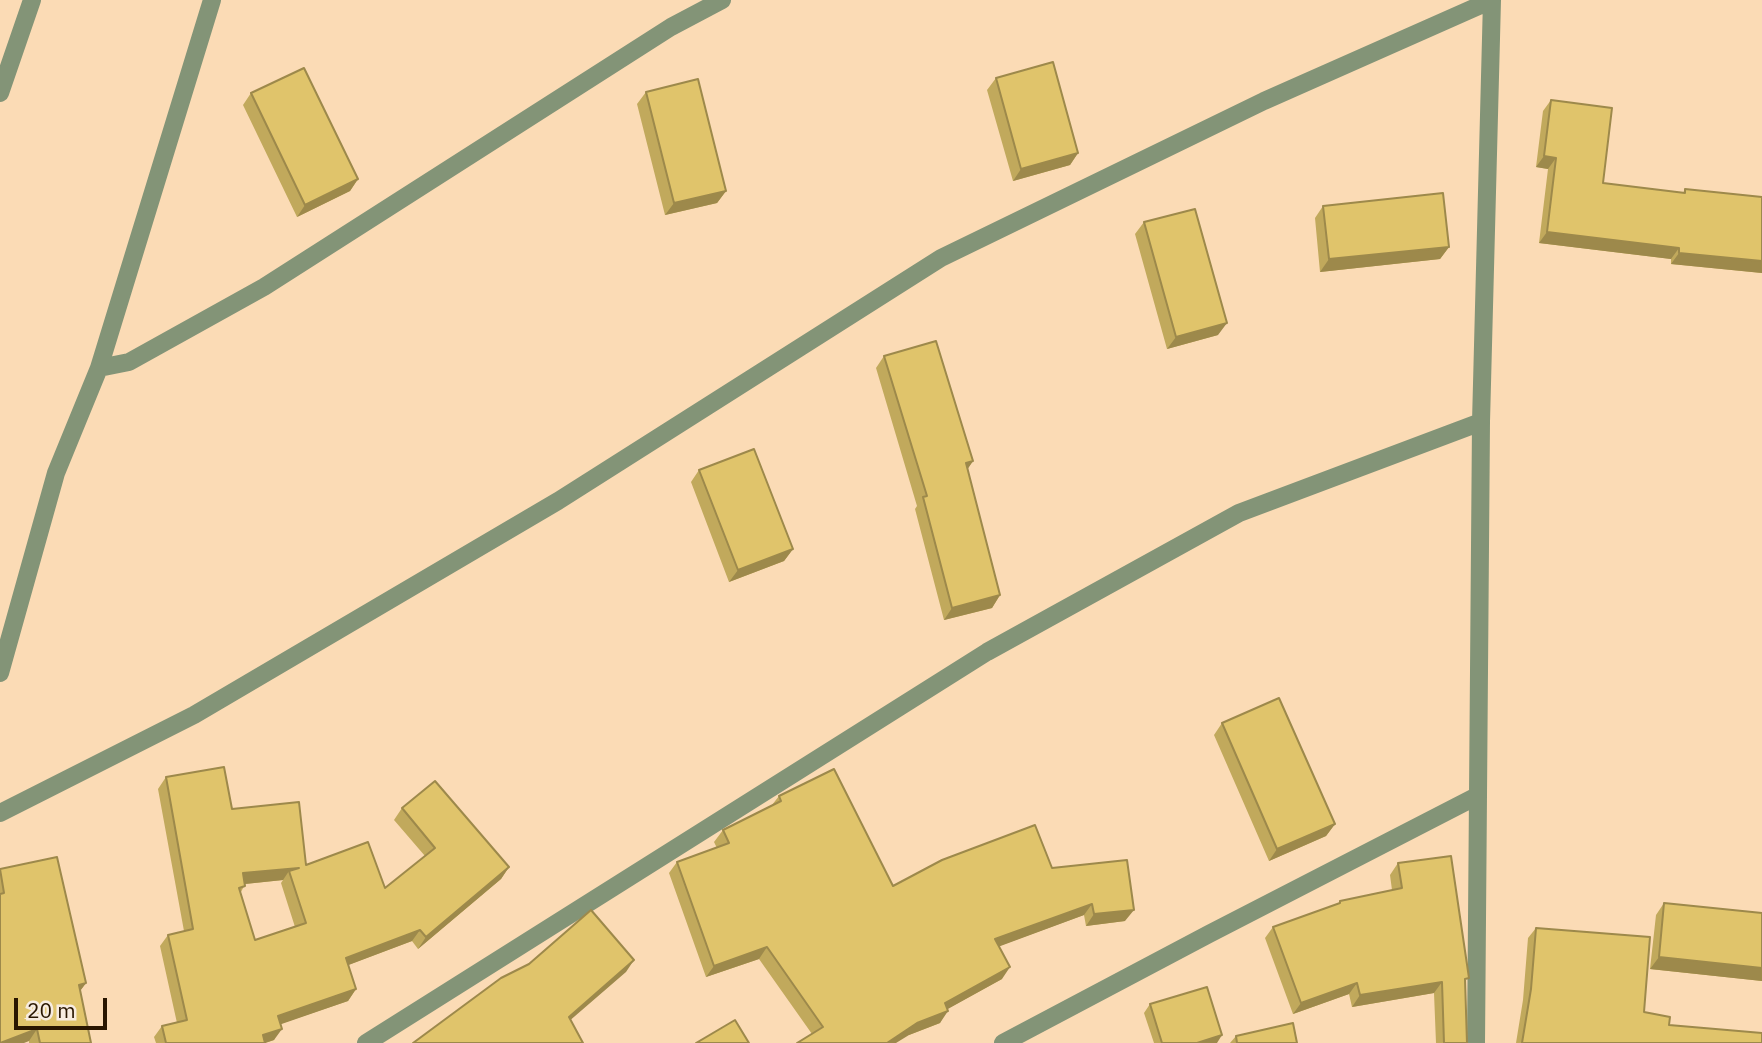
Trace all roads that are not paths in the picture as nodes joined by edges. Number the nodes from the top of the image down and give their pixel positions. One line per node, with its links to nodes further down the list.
1 (32, 0): 5 (street)
2 (212, 0): 6 (street)
3 (722, 0): 6 (street)
4 (1492, 0): 7 (street); 10 (street)
5 (0, 93)
6 (99, 368): 8 (street)
7 (1481, 422): 9 (street); 11 (street)
8 (0, 673)
9 (1477, 796): 12 (street); 13 (street)
10 (0, 813)
11 (366, 1043)
12 (1003, 1043)
13 (1476, 1043)

